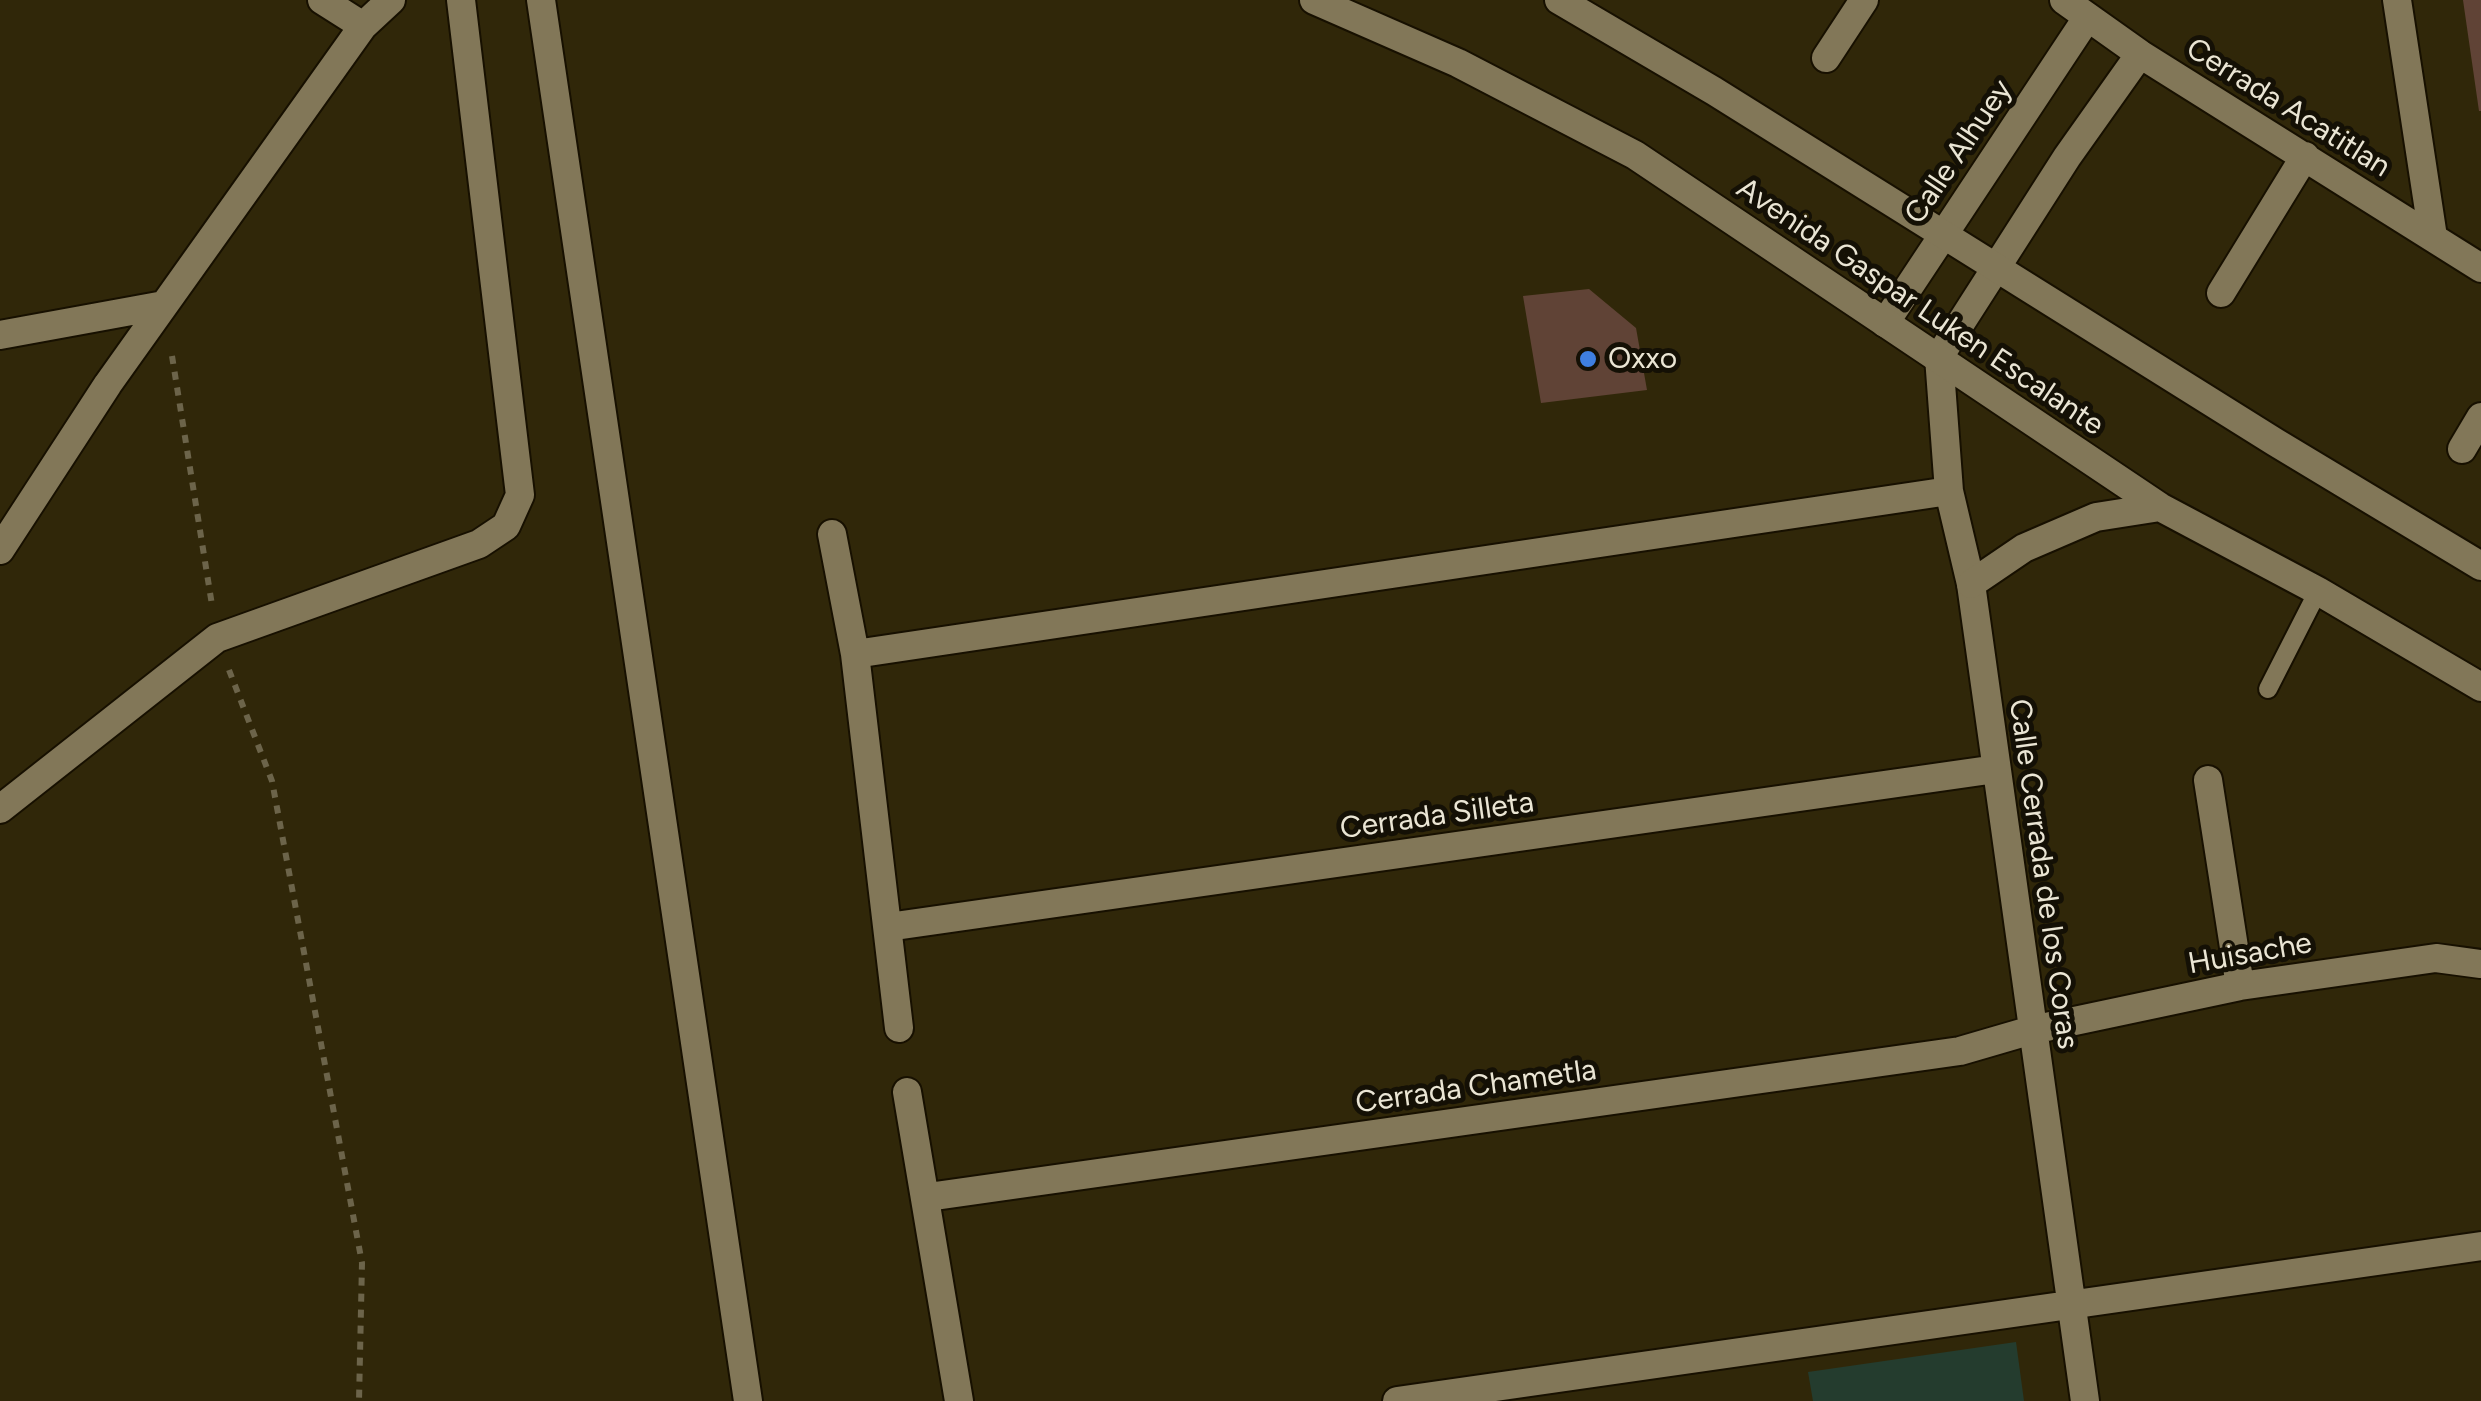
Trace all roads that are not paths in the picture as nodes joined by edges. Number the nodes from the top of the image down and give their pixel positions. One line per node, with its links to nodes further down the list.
1 (322, 0): 10 (street)
2 (390, 0): 10 (street)
3 (461, 0): 37 (street)
4 (540, 0): 47 (street)
5 (1314, 0): 20 (street, Avenida Gaspar Luken Escalante)
6 (1559, 0): 14 (street)
7 (1864, 0): 12 (street)
8 (2397, 0): 15 (street)
9 (2074, 6): 11 (street, Cerrada Acatitlan); 14 (street, Calle Alhuey)
10 (364, 26): 19 (street)
11 (2140, 54): 13 (street, Cerrada Acatitlan); 16 (street)
12 (1826, 58)
13 (2305, 156): 15 (street, Cerrada Acatitlan); 18 (street)
14 (1941, 236): 16 (street); 20 (street, Calle Alhuey)
15 (2433, 238): 17 (street, Cerrada Acatitlan)
16 (1994, 268): 22 (street); 29 (street)
17 (2481, 268)
18 (2221, 292)
19 (164, 305): 21 (street); 28 (street)
20 (1886, 323): 22 (street, Avenida Gaspar Luken Escalante)
21 (0, 335)
22 (1939, 357): 25 (street, Calle Cerrada de los Coras); 26 (street, Avenida Gaspar Luken Escalante)
23 (2481, 417): 24 (street)
24 (2462, 448)
25 (1950, 491): 30 (street, Calle Cerrada de los Coras); 32 (street)
26 (2160, 507): 30 (street); 31 (street, Avenida Gaspar Luken Escalante)
27 (832, 534): 32 (street)
28 (0, 550)
29 (2481, 566)
30 (1972, 584): 35 (street, Calle Cerrada de los Coras)
31 (2318, 591): 33 (street, Avenida Gaspar Luken Escalante); 34 (lane)
32 (855, 654): 38 (street)
33 (2481, 687)
34 (2268, 689)
35 (1996, 769): 38 (street, Cerrada Silleta); 42 (street, Calle Cerrada de los Coras)
36 (2208, 780): 40 (street)
37 (0, 809)
38 (888, 927): 41 (street)
39 (2481, 964): 40 (street, Huisache)
40 (2240, 986): 42 (street, Huisache)
41 (900, 1028)
42 (2032, 1030): 44 (street, Cerrada Chametla); 46 (street, Calle Cerrada de los Coras)
43 (907, 1092): 44 (street)
44 (928, 1196): 48 (street)
45 (2481, 1246): 46 (street)
46 (2072, 1307): 49 (street); 50 (street, Calle Cerrada de los Coras)
47 (748, 1401)
48 (959, 1401)
49 (1397, 1401)
50 (2085, 1401)

